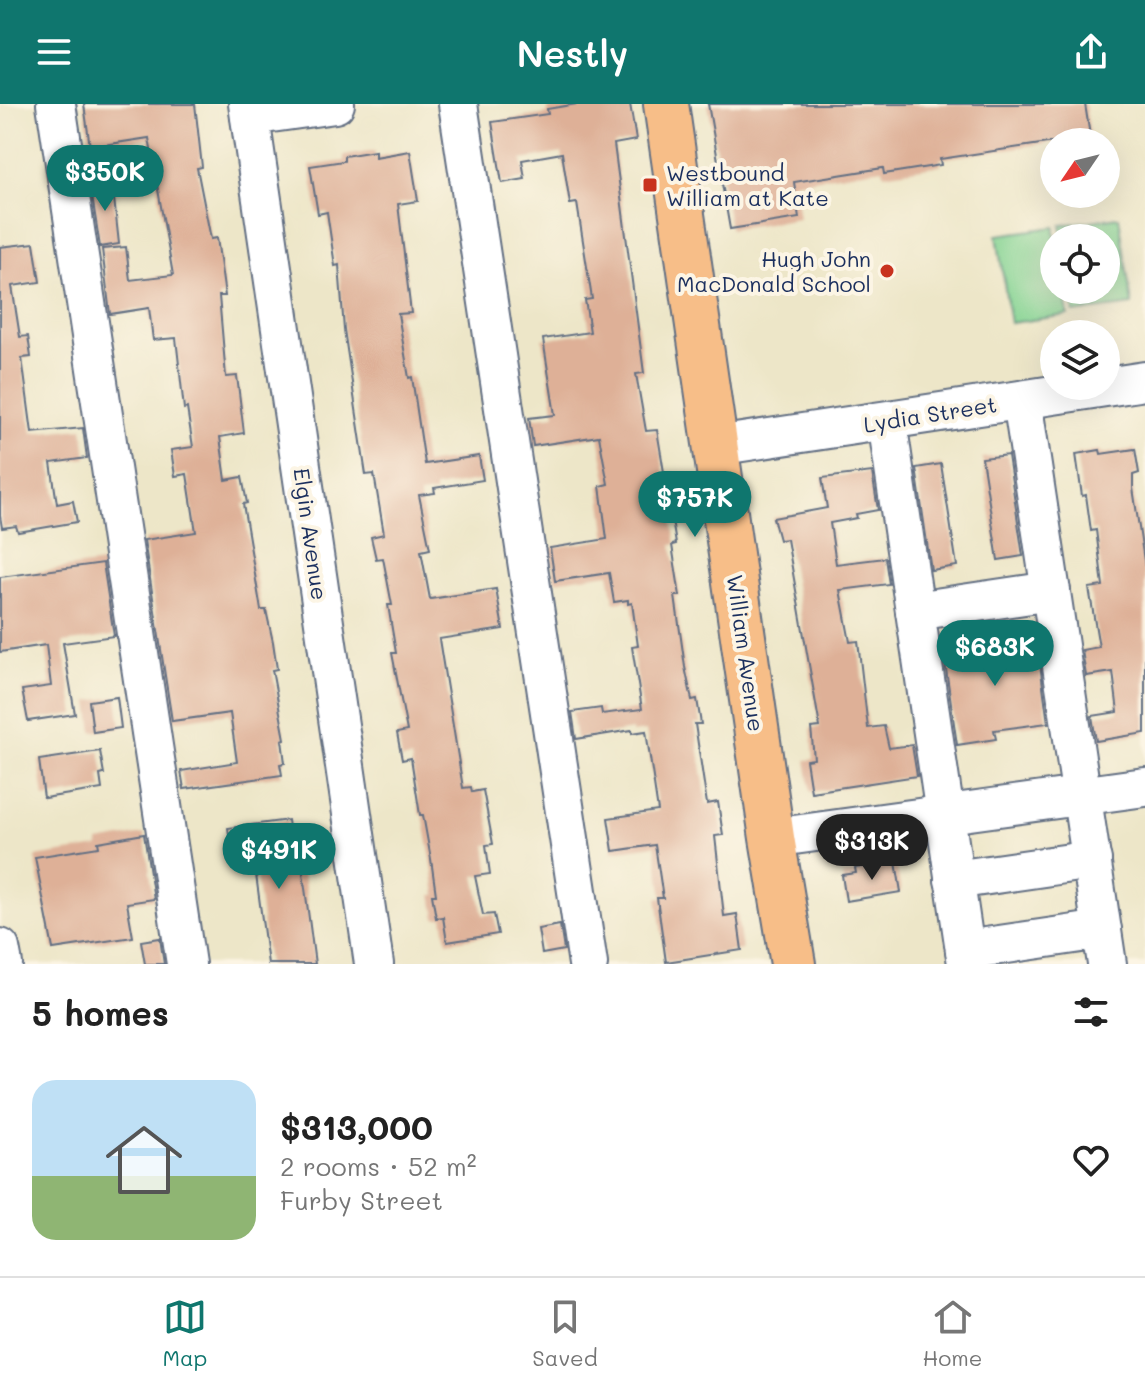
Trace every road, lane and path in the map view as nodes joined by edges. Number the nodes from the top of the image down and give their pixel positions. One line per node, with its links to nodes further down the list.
1 (56, 104): 22 (street)
2 (335, 104): 5 (street)
3 (458, 104): 24 (street)
4 (666, 104): 9 (main road, William Avenue)
5 (249, 110): 23 (street, Elgin Avenue)
6 (1145, 381): 7 (street, Lydia Street)
7 (1022, 400): 8 (street, Lydia Street); 10 (street)
8 (887, 421): 9 (street, Lydia Street); 11 (street)
9 (716, 446): 15 (main road, William Avenue)
10 (1051, 591): 11 (street); 13 (street)
11 (915, 611): 14 (street)
12 (1145, 787): 13 (street)
13 (1082, 796): 14 (street); 16 (street)
14 (945, 814): 15 (street); 17 (street)
15 (772, 838): 25 (main road, William Avenue)
16 (1092, 860): 17 (street); 18 (street)
17 (954, 880): 20 (street)
18 (1105, 947): 20 (street)
19 (0, 948): 21 (street)
20 (966, 957)
21 (3, 964)
22 (186, 964)
23 (374, 964)
24 (588, 964)
25 (793, 964)

